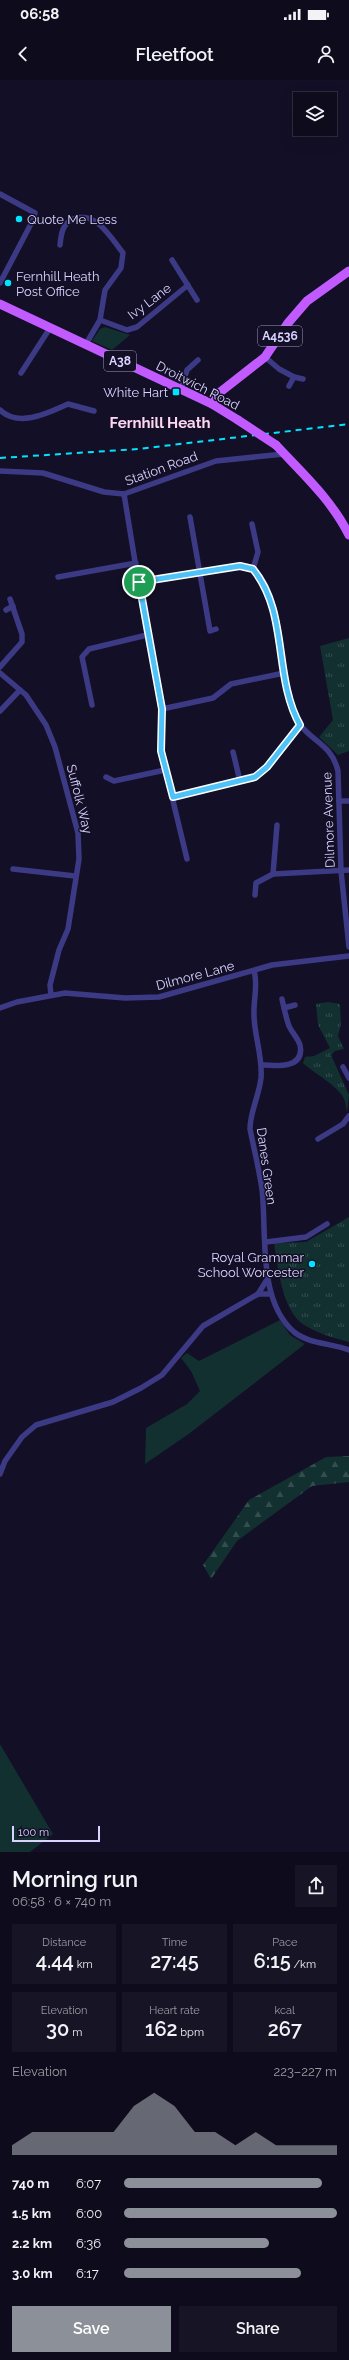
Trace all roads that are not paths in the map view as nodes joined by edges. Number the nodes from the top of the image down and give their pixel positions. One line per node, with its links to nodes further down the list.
1 (0, 194): 5 (street)
2 (60, 245): 9 (street)
3 (172, 260): 6 (street, Ivy Lane)
4 (349, 271): 12 (main road, A4536)
5 (0, 283)
6 (188, 285): 7 (street, Ivy Lane); 9 (street, Ivy Lane)
7 (197, 300)
8 (0, 304): 10 (main road, Droitwich Road / A38)
9 (100, 320): 11 (street)
10 (50, 328): 11 (main road, Droitwich Road / A38); 14 (street)
11 (86, 344): 18 (main road, Droitwich Road / A38)
12 (265, 357): 15 (street); 19 (main road, A4536)
13 (198, 360): 18 (street)
14 (21, 373)
15 (294, 377): 16 (street); 17 (street)
16 (303, 379)
17 (289, 386)
18 (181, 389): 19 (main road, Droitwich Road / A38)
19 (212, 404): 22 (main road, Droitwich Road / A38, bridge)
20 (0, 410): 21 (street)
21 (94, 411)
22 (284, 454): 24 (street, Station Road); 27 (main road, Droitwich Road / A38)
23 (0, 471): 24 (street, Station Road)
24 (124, 494): 28 (street)
25 (190, 517): 30 (street)
26 (252, 524): 29 (street)
27 (348, 530)
28 (136, 563): 31 (street); 32 (street)
29 (253, 569): 30 (street); 39 (street, Dilmore Avenue)
30 (199, 573): 32 (street); 36 (street)
31 (58, 577)
32 (139, 582): 37 (street)
33 (10, 599): 34 (street)
34 (13, 606): 35 (street); 38 (street)
35 (6, 610)
36 (216, 629)
37 (147, 635): 42 (street); 43 (street)
38 (0, 667)
39 (284, 672): 43 (street); 45 (street, Dilmore Avenue)
40 (0, 673): 41 (street, Suffolk Way)
41 (20, 690): 44 (street); 59 (street, Suffolk Way)
42 (92, 705)
43 (162, 709): 47 (street)
44 (0, 711)
45 (300, 725): 49 (street); 51 (street, Dilmore Avenue)
46 (233, 752): 49 (street)
47 (165, 770): 48 (street); 50 (street)
48 (106, 777)
49 (240, 781): 50 (street)
50 (173, 797): 54 (street)
51 (339, 801): 52 (street); 57 (street, Dilmore Avenue)
52 (349, 801)
53 (277, 825): 58 (street)
54 (187, 859)
55 (13, 869): 59 (street)
56 (349, 870): 57 (street)
57 (341, 871): 58 (street); 61 (street, Dilmore Avenue)
58 (273, 874): 60 (street)
59 (75, 876): 64 (street, Suffolk Way)
60 (255, 895)
61 (349, 947)
62 (349, 956): 63 (street, Dilmore Lane)
63 (254, 971): 64 (street, Dilmore Lane); 69 (street, Danes Green)
64 (51, 995): 67 (street, Dilmore Lane)
65 (282, 999): 68 (street)
66 (295, 1005): 68 (street)
67 (0, 1008)
68 (284, 1008): 69 (street)
69 (262, 1065): 75 (street, Danes Green)
70 (344, 1068): 71 (street)
71 (349, 1078)
72 (349, 1118): 73 (street)
73 (318, 1139)
74 (327, 1224): 75 (street)
75 (266, 1242): 76 (street, Danes Green)
76 (268, 1278): 77 (street); 78 (street, Danes Green)
77 (258, 1294): 78 (street); 80 (street)
78 (271, 1294): 79 (street, Danes Green)
79 (349, 1350)
80 (0, 1474)

